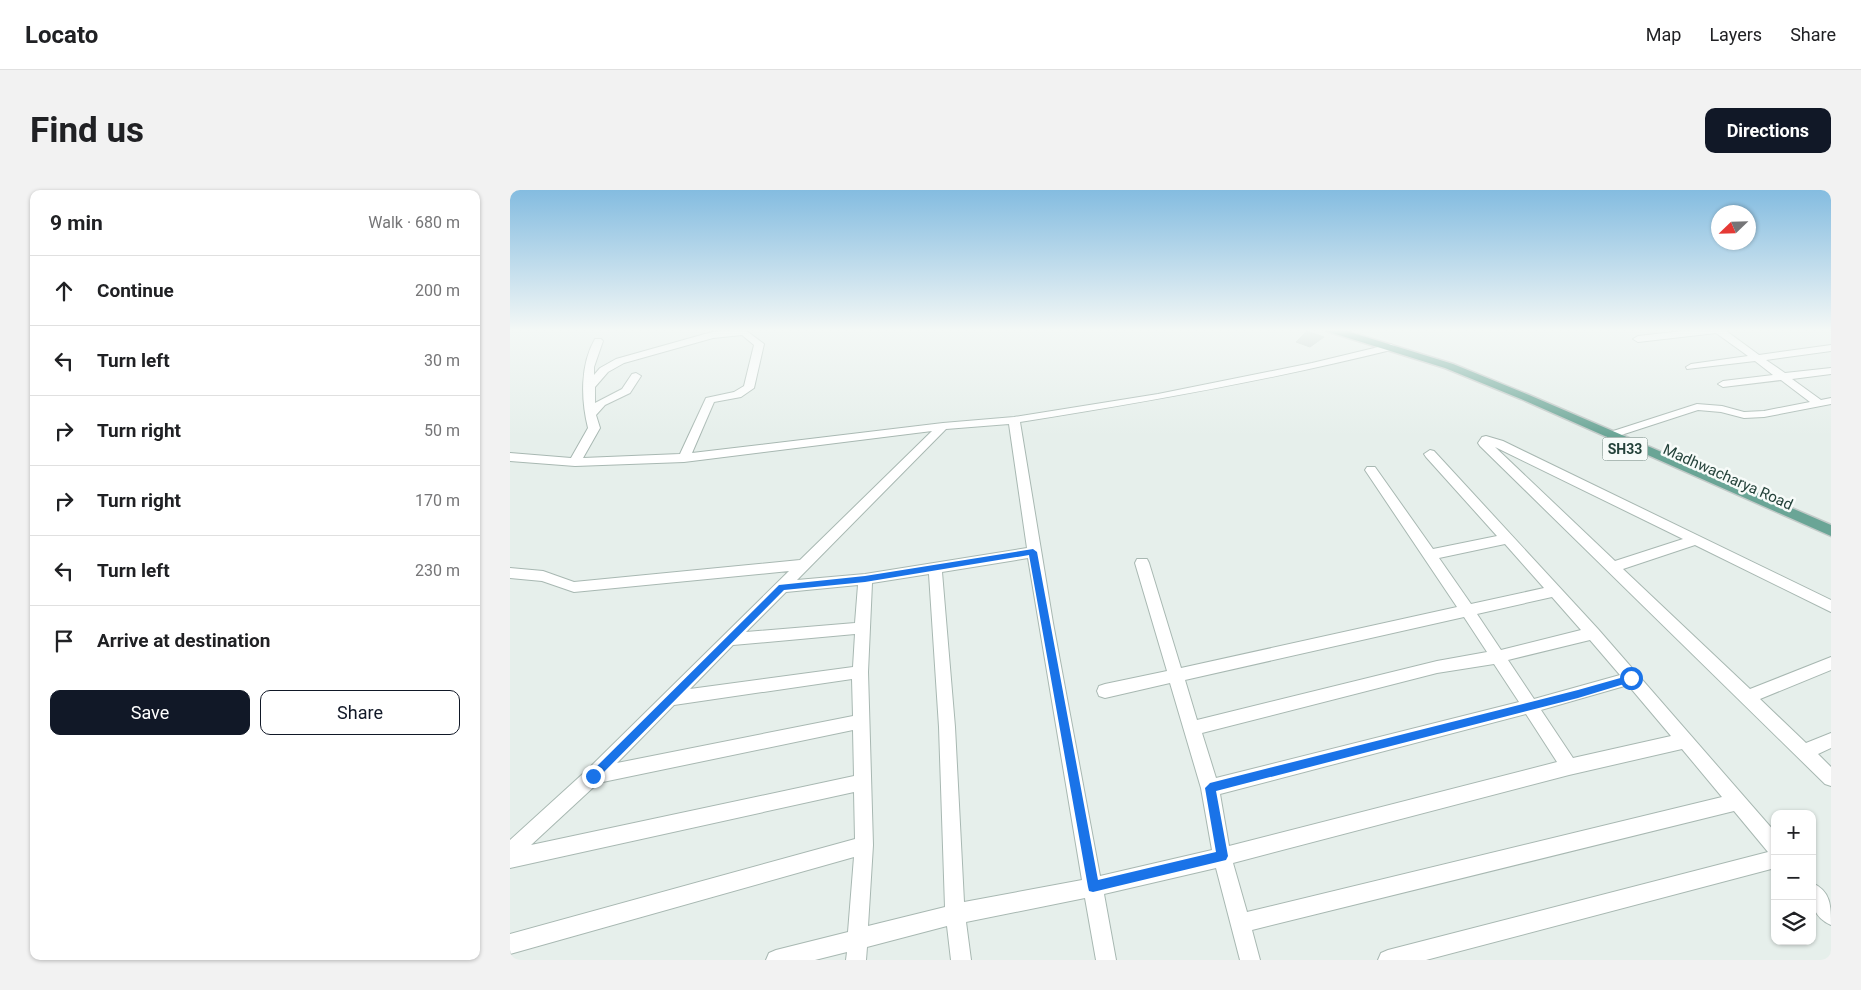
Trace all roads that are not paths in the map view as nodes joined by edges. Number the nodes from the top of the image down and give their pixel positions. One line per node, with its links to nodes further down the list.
1 (590, 365): 14 (street)
2 (613, 365): 14 (street)
3 (754, 365): 23 (street)
4 (1316, 365): 18 (street)
5 (1434, 365): 29 (main road, Madhwacharya Road / SH33)
6 (1445, 365): 20 (main road, Madhwacharya Road)
7 (1704, 365): 9 (street)
8 (1766, 365): 12 (street)
9 (1691, 367)
10 (1831, 371): 12 (street)
11 (636, 376): 17 (street)
12 (1782, 376): 13 (street); 16 (street)
13 (1723, 384)
14 (590, 386): 17 (street)
15 (1831, 401): 16 (street)
16 (1819, 403): 20 (street)
17 (590, 414): 24 (street)
18 (1014, 420): 19 (street); 30 (street)
19 (943, 426): 23 (street); 33 (street)
20 (1611, 435): 26 (main road, Madhwacharya Road)
21 (1430, 454): 27 (street)
22 (510, 457): 24 (street)
23 (684, 458): 24 (street)
24 (575, 462)
25 (1372, 470): 31 (street)
26 (1831, 531)
27 (1508, 539): 31 (street); 39 (street)
28 (1695, 540): 34 (street); 34 (street); 40 (street)
29 (1831, 541)
30 (1033, 552): 35 (street); 71 (street)
31 (1428, 555): 41 (street)
32 (1142, 563): 48 (street)
33 (803, 565): 36 (street); 38 (street)
34 (1614, 567): 51 (street)
35 (935, 568): 37 (street); 73 (street)
36 (510, 573)
37 (865, 579): 38 (street); 42 (street)
38 (782, 587): 44 (street)
39 (1554, 591): 41 (street); 43 (street)
40 (1831, 606)
41 (1468, 611): 45 (street); 48 (street)
42 (862, 628): 44 (street); 47 (street)
43 (1593, 633): 45 (street); 49 (street)
44 (728, 640): 52 (street)
45 (1497, 657): 53 (street); 55 (street)
46 (1831, 663): 51 (street)
47 (860, 672): 52 (street); 54 (street)
48 (1178, 675): 50 (street); 55 (street)
49 (1631, 678): 53 (street); 57 (street)
50 (1105, 691)
51 (1748, 697): 58 (street)
52 (670, 699): 60 (street)
53 (1530, 706): 59 (street); 63 (street)
54 (859, 722): 60 (street); 62 (street)
55 (1193, 728): 63 (street)
56 (1831, 740): 58 (street)
57 (1684, 741): 59 (street); 64 (street)
58 (1804, 752): 61 (street)
59 (1568, 767): 68 (street)
60 (593, 776): 67 (street)
61 (1831, 778)
62 (862, 782): 66 (street); 69 (street)
63 (1210, 788): 68 (street)
64 (1738, 802): 65 (street); 75 (street)
65 (1771, 841)
66 (864, 845): 76 (street); 77 (street)
67 (510, 852)
68 (1222, 856): 71 (street); 75 (street)
69 (510, 859)
70 (1771, 861): 83 (street)
71 (1093, 887): 73 (street); 81 (street)
72 (1816, 897): 74 (street)
73 (955, 914): 76 (street); 80 (street)
74 (1831, 915)
75 (1241, 923): 82 (street)
76 (858, 939): 78 (street); 79 (street)
77 (510, 944)
78 (776, 960)
79 (856, 960)
80 (961, 960)
81 (1106, 960)
82 (1250, 960)
83 (1388, 960)

